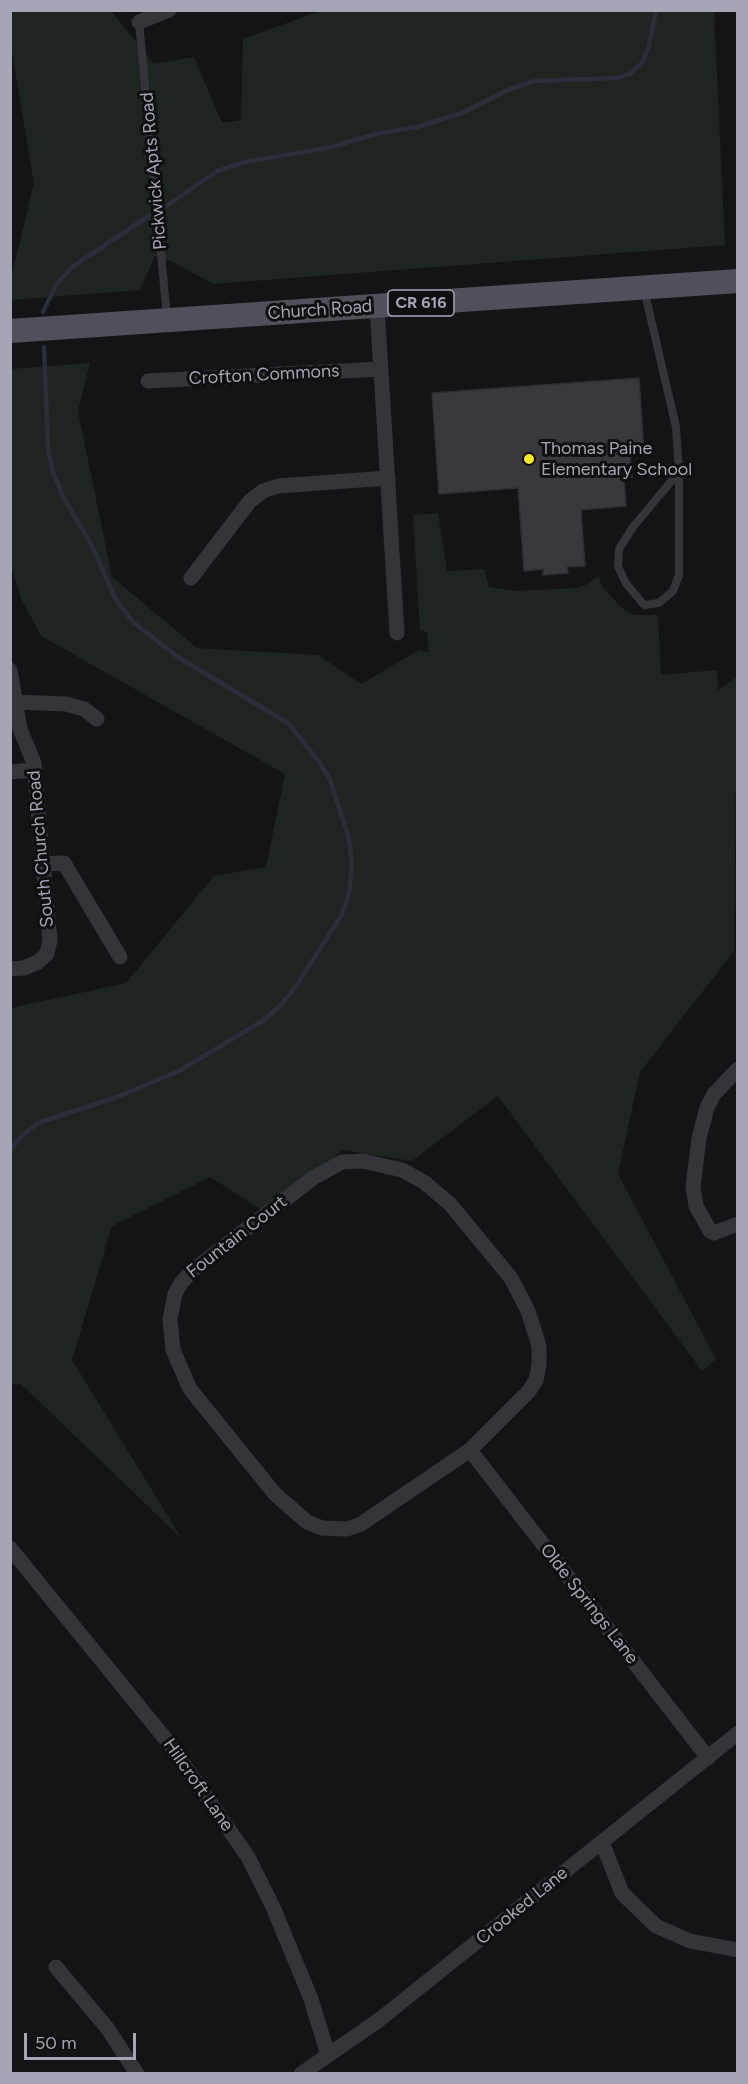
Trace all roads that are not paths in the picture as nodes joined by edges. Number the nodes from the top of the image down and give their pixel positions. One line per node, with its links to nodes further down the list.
1 (169, 10): 2 (street)
2 (140, 16): 6 (lane, Pickwick Apts Road)
3 (738, 281): 4 (main road, Church Road / CR 616)
4 (644, 288): 5 (main road, Church Road / CR 616); 10 (lane)
5 (377, 306): 6 (main road, Church Road / CR 616); 8 (street)
6 (168, 320): 7 (main road, Church Road / CR 616)
7 (10, 331)
8 (381, 369): 9 (street, Crofton Commons); 11 (street)
9 (148, 381)
10 (679, 472): 10 (lane)
11 (388, 478): 12 (street); 13 (street)
12 (191, 578)
13 (397, 633)
14 (10, 670): 15 (street, South Church Road)
15 (14, 702): 16 (street); 17 (street, South Church Road)
16 (97, 719)
17 (34, 770): 18 (street); 19 (street, South Church Road)
18 (10, 772)
19 (43, 864): 20 (street); 21 (street, South Church Road)
20 (120, 957)
21 (10, 969)
22 (738, 1069): 23 (street)
23 (738, 1224)
24 (470, 1450): 24 (street, Fountain Court); 27 (street, Olde Springs Lane)
25 (10, 1548): 31 (street, Hillcroft Lane)
26 (738, 1733): 27 (street, Crooked Lane)
27 (708, 1758): 28 (street, Crooked Lane)
28 (602, 1842): 29 (street); 31 (street, Crooked Lane)
29 (738, 1950)
30 (56, 1967): 32 (street)
31 (328, 2055): 33 (street, Crooked Lane)
32 (137, 2073)
33 (301, 2073)

